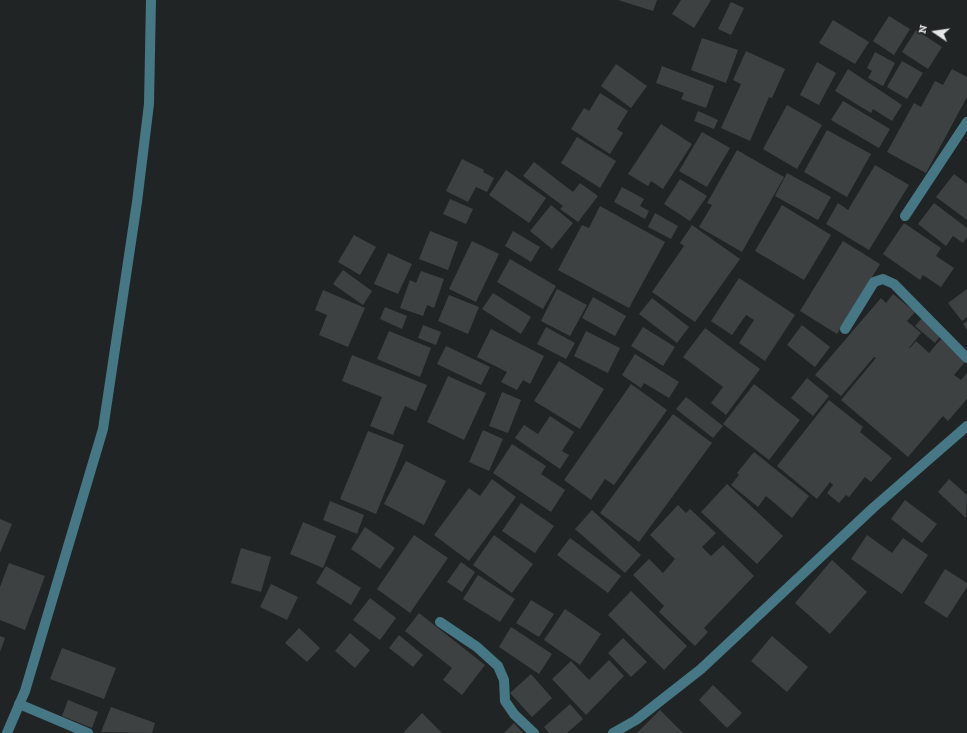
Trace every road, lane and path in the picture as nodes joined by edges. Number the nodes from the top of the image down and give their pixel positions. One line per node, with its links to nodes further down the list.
1 (151, 0): 8 (street)
2 (967, 122): 3 (street)
3 (905, 216)
4 (844, 329): 5 (street)
5 (967, 358)
6 (967, 426): 12 (street)
7 (440, 622): 11 (street)
8 (20, 704): 9 (street); 10 (street)
9 (7, 733)
10 (88, 733)
11 (534, 733)
12 (612, 733)

